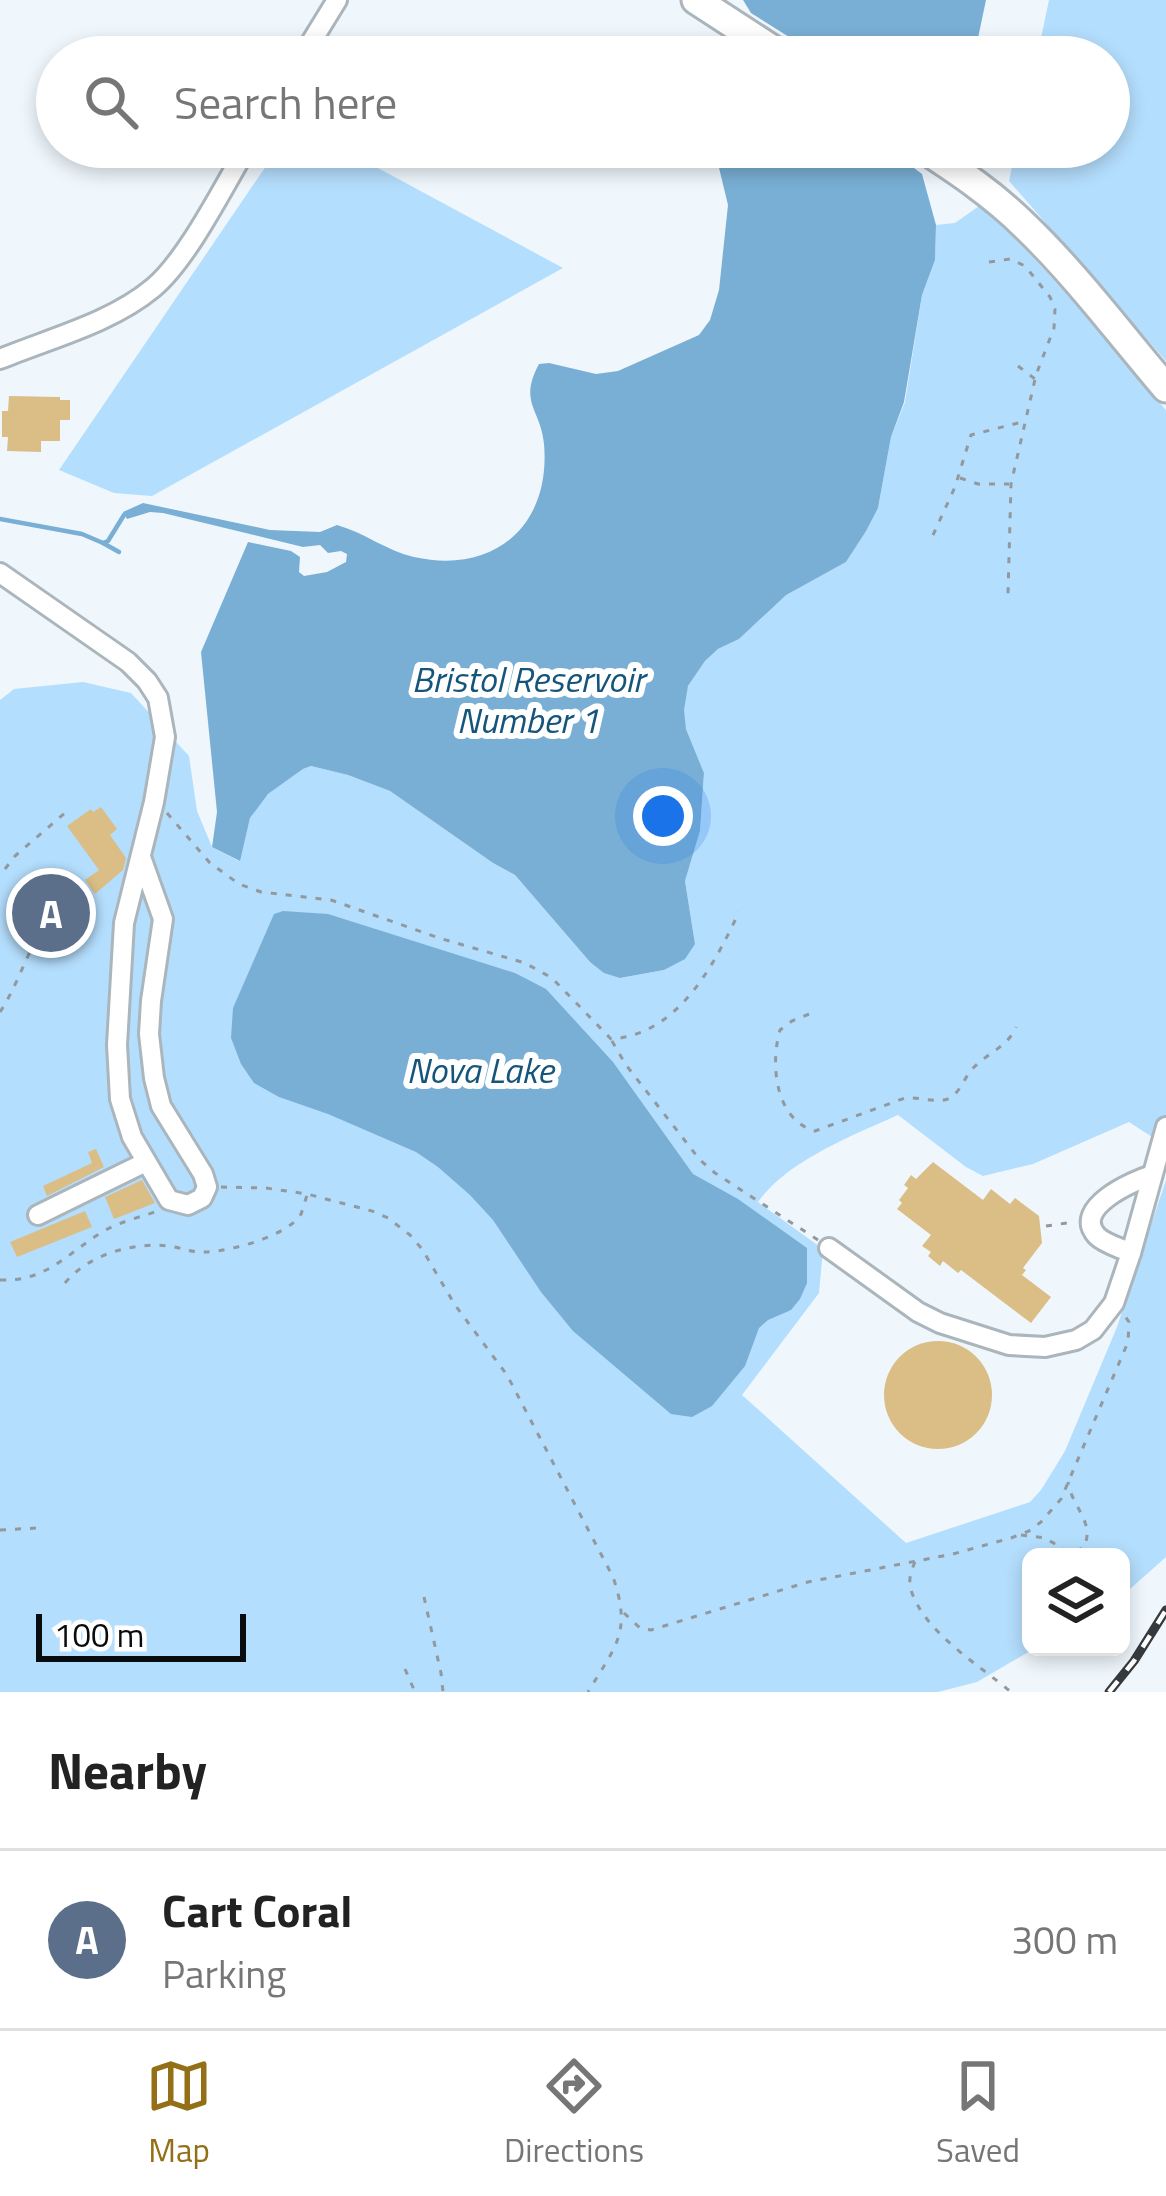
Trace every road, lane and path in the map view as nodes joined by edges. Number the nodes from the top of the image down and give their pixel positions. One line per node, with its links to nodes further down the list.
1 (337, 0): 3 (street)
2 (696, 0): 4 (highway)
3 (315, 36)
4 (752, 36)
5 (235, 168): 8 (street)
6 (953, 168): 11 (highway)
7 (989, 262): 10 (path)
8 (0, 359)
9 (1018, 366): 10 (path)
10 (1035, 379): 12 (path)
11 (1166, 388)
12 (1025, 422): 13 (path); 14 (path)
13 (958, 478): 14 (path); 15 (path)
14 (1010, 484): 17 (path)
15 (933, 535)
16 (0, 573): 18 (street)
17 (1008, 594)
18 (154, 802): 20 (street); 27 (path)
19 (66, 812): 21 (path)
20 (141, 857): 29 (street); 31 (street)
21 (5, 869)
22 (80, 887): 24 (path)
23 (740, 912): 27 (path)
24 (0, 1012)
25 (808, 1014): 26 (path)
26 (1016, 1027)
27 (611, 1039): 37 (path)
28 (1166, 1126): 30 (street)
29 (146, 1162): 33 (street); 34 (street)
30 (1152, 1175): 35 (street); 38 (street)
31 (207, 1186): 32 (path); 33 (street)
32 (307, 1194): 40 (path); 48 (path)
33 (174, 1203): 39 (path)
34 (38, 1215)
35 (1092, 1220): 36 (path); 38 (street)
36 (1046, 1226)
37 (829, 1248): 41 (street)
38 (1131, 1253): 41 (street)
39 (0, 1280)
40 (65, 1282)
41 (1114, 1303): 42 (path)
42 (1067, 1482): 45 (path); 45 (path)
43 (37, 1528): 44 (path)
44 (0, 1530)
45 (1019, 1535): 46 (path)
46 (916, 1560): 48 (path); 53 (path)
47 (424, 1598): 51 (path)
48 (623, 1611): 52 (path)
49 (405, 1669): 50 (path)
50 (415, 1692)
51 (443, 1692)
52 (588, 1692)
53 (1011, 1692)

